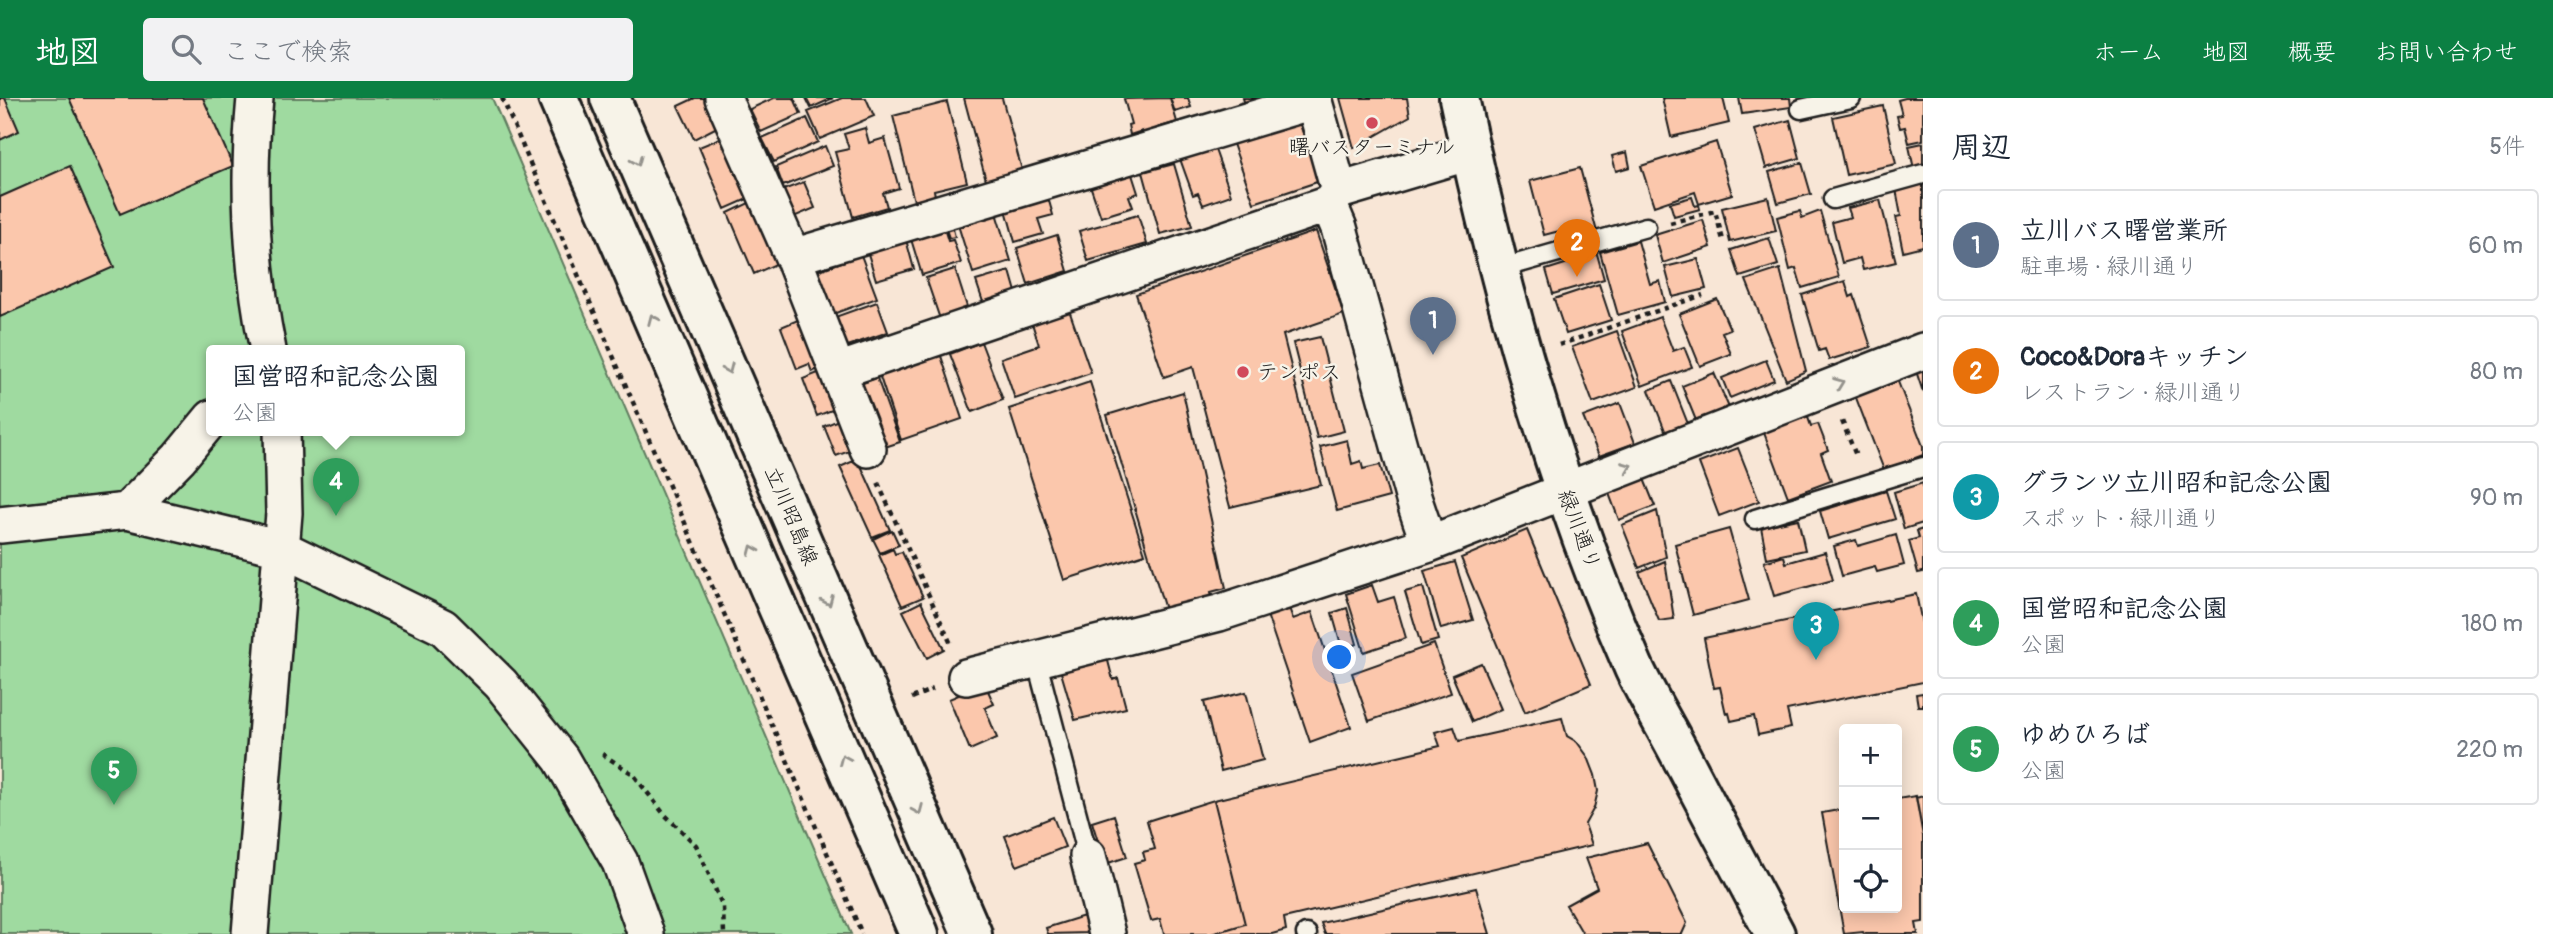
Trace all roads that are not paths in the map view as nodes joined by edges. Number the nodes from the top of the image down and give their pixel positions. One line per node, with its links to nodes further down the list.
1 (256, 98): 16 (street)
2 (558, 98): 34 (main road, one-way to 2)
3 (610, 98): 35 (main road, 立川昭島線, one-way to 35)
4 (723, 98): 14 (street)
5 (1459, 98): 9 (main road, 緑川通り)
6 (1851, 98): 8 (lane)
7 (1313, 99): 11 (street); 14 (street)
8 (1801, 109)
9 (1470, 152): 11 (street); 15 (main road, 緑川通り)
10 (1923, 174): 12 (lane)
11 (1334, 197): 18 (street); 27 (street)
12 (1833, 199)
13 (1646, 227): 15 (lane)
14 (793, 257): 18 (street)
15 (1499, 269): 23 (main road, 緑川通り)
16 (264, 345)
17 (1923, 351): 23 (street, one-way to 17)
18 (838, 371): 21 (street)
19 (206, 425): 24 (street)
20 (282, 436): 28 (street)
21 (868, 449)
22 (1923, 467): 25 (lane)
23 (1563, 491): 27 (street); 37 (main road, 緑川通り)
24 (127, 511): 26 (street); 28 (street)
25 (1755, 519)
26 (0, 525)
27 (1429, 544): 29 (street)
28 (281, 548): 32 (street); 33 (street)
29 (1039, 659): 30 (street); 31 (lane)
30 (966, 677)
31 (1088, 856): 36 (street)
32 (250, 934)
33 (646, 934)
34 (919, 934)
35 (972, 934)
36 (1107, 934)
37 (1775, 934)

